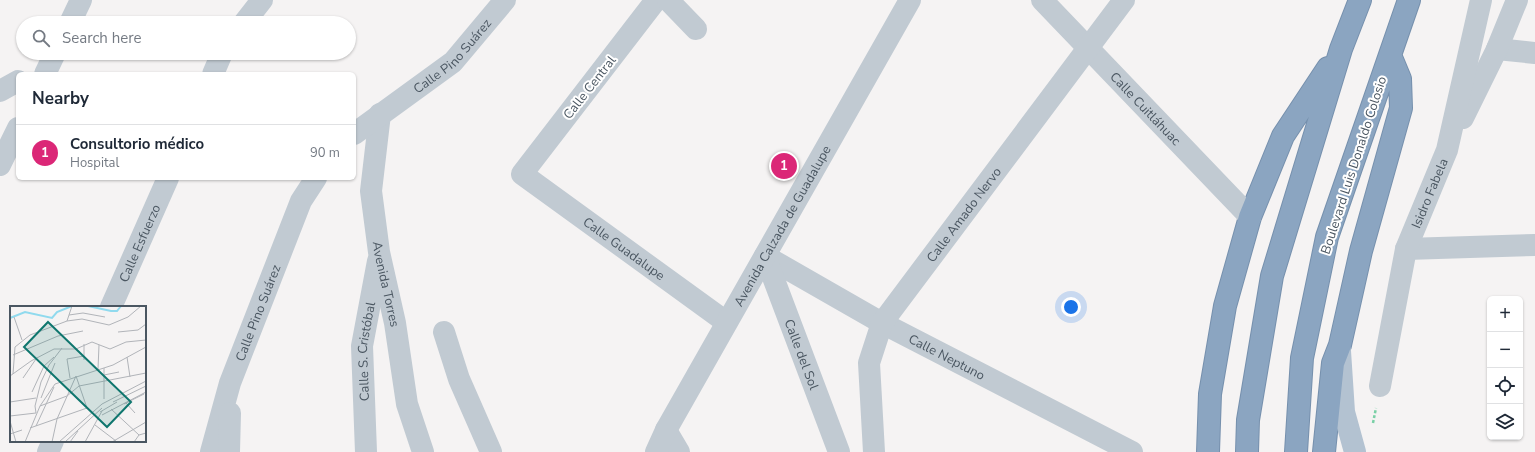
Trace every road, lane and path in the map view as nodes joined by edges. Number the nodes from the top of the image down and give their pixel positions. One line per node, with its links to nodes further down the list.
1 (81, 0): 13 (street)
2 (262, 0): 14 (street)
3 (505, 0): 27 (street, Calle Pino Suárez)
4 (656, 0): 32 (street, Calle Central)
5 (668, 0): 15 (street)
6 (910, 0): 39 (street, Avenida Calzada de Guadalupe)
7 (1042, 0): 16 (street, Calle Cuitláhuac)
8 (1124, 0): 16 (street, Calle Amado Nervo)
9 (1360, 0): 17 (highway)
10 (1409, 0): 20 (highway, Boulevard Luis Donaldo Colosio)
11 (1481, 0): 30 (street, Isidro Fabela)
12 (1518, 0): 18 (street)
13 (73, 16)
14 (249, 16)
15 (696, 29)
16 (1088, 48): 35 (street, Calle Cuitláhuac); 42 (street, Calle Amado Nervo)
17 (1341, 49): 35 (highway); 62 (highway)
18 (1497, 49): 19 (street); 30 (street)
19 (1535, 53)
20 (1390, 55): 44 (highway); 63 (highway, Boulevard Luis Donaldo Colosio)
21 (219, 60): 24 (street)
22 (50, 63): 23 (street)
23 (34, 72)
24 (214, 72)
25 (16, 82): 26 (street)
26 (0, 91)
27 (380, 114): 29 (street, Calle Pino Suárez); 38 (street, Avenida Torres)
28 (16, 132): 31 (street)
29 (356, 132)
30 (1447, 150): 37 (street, Isidro Fabela)
31 (0, 165)
32 (522, 174): 41 (street, Calle Guadalupe)
33 (167, 180): 40 (street, Calle Esfuerzo)
34 (315, 180): 45 (street, Calle Pino Suárez)
35 (1250, 217): 61 (highway)
36 (1535, 244): 37 (street)
37 (1406, 249): 46 (street, Isidro Fabela)
38 (379, 252): 53 (street, Calle S. Cristóbal); 54 (street, Avenida Torres)
39 (765, 256): 41 (street, Avenida Calzada de Guadalupe); 42 (street, Calle Neptuno); 58 (street, Calle del Sol)
40 (111, 306)
41 (726, 322): 47 (street, Avenida Calzada de Guadalupe)
42 (882, 323): 59 (street, Calle Amado Nervo); 60 (street, Calle Neptuno)
43 (444, 332): 55 (street)
44 (1340, 345): 64 (highway); 65 (main road)
45 (230, 383): 51 (street, Calle Pino Suárez); 52 (street)
46 (1380, 386): 48 (path)
47 (666, 430): 56 (street, Avenida Calzada de Guadalupe); 57 (street)
48 (1371, 430)
49 (53, 442): 50 (street)
50 (48, 452)
51 (211, 452)
52 (229, 452)
53 (366, 452)
54 (423, 452)
55 (491, 452)
56 (656, 452)
57 (679, 452)
58 (840, 452)
59 (874, 452)
60 (1132, 452)
61 (1208, 452)
62 (1247, 452)
63 (1296, 452)
64 (1324, 452)
65 (1355, 452)

